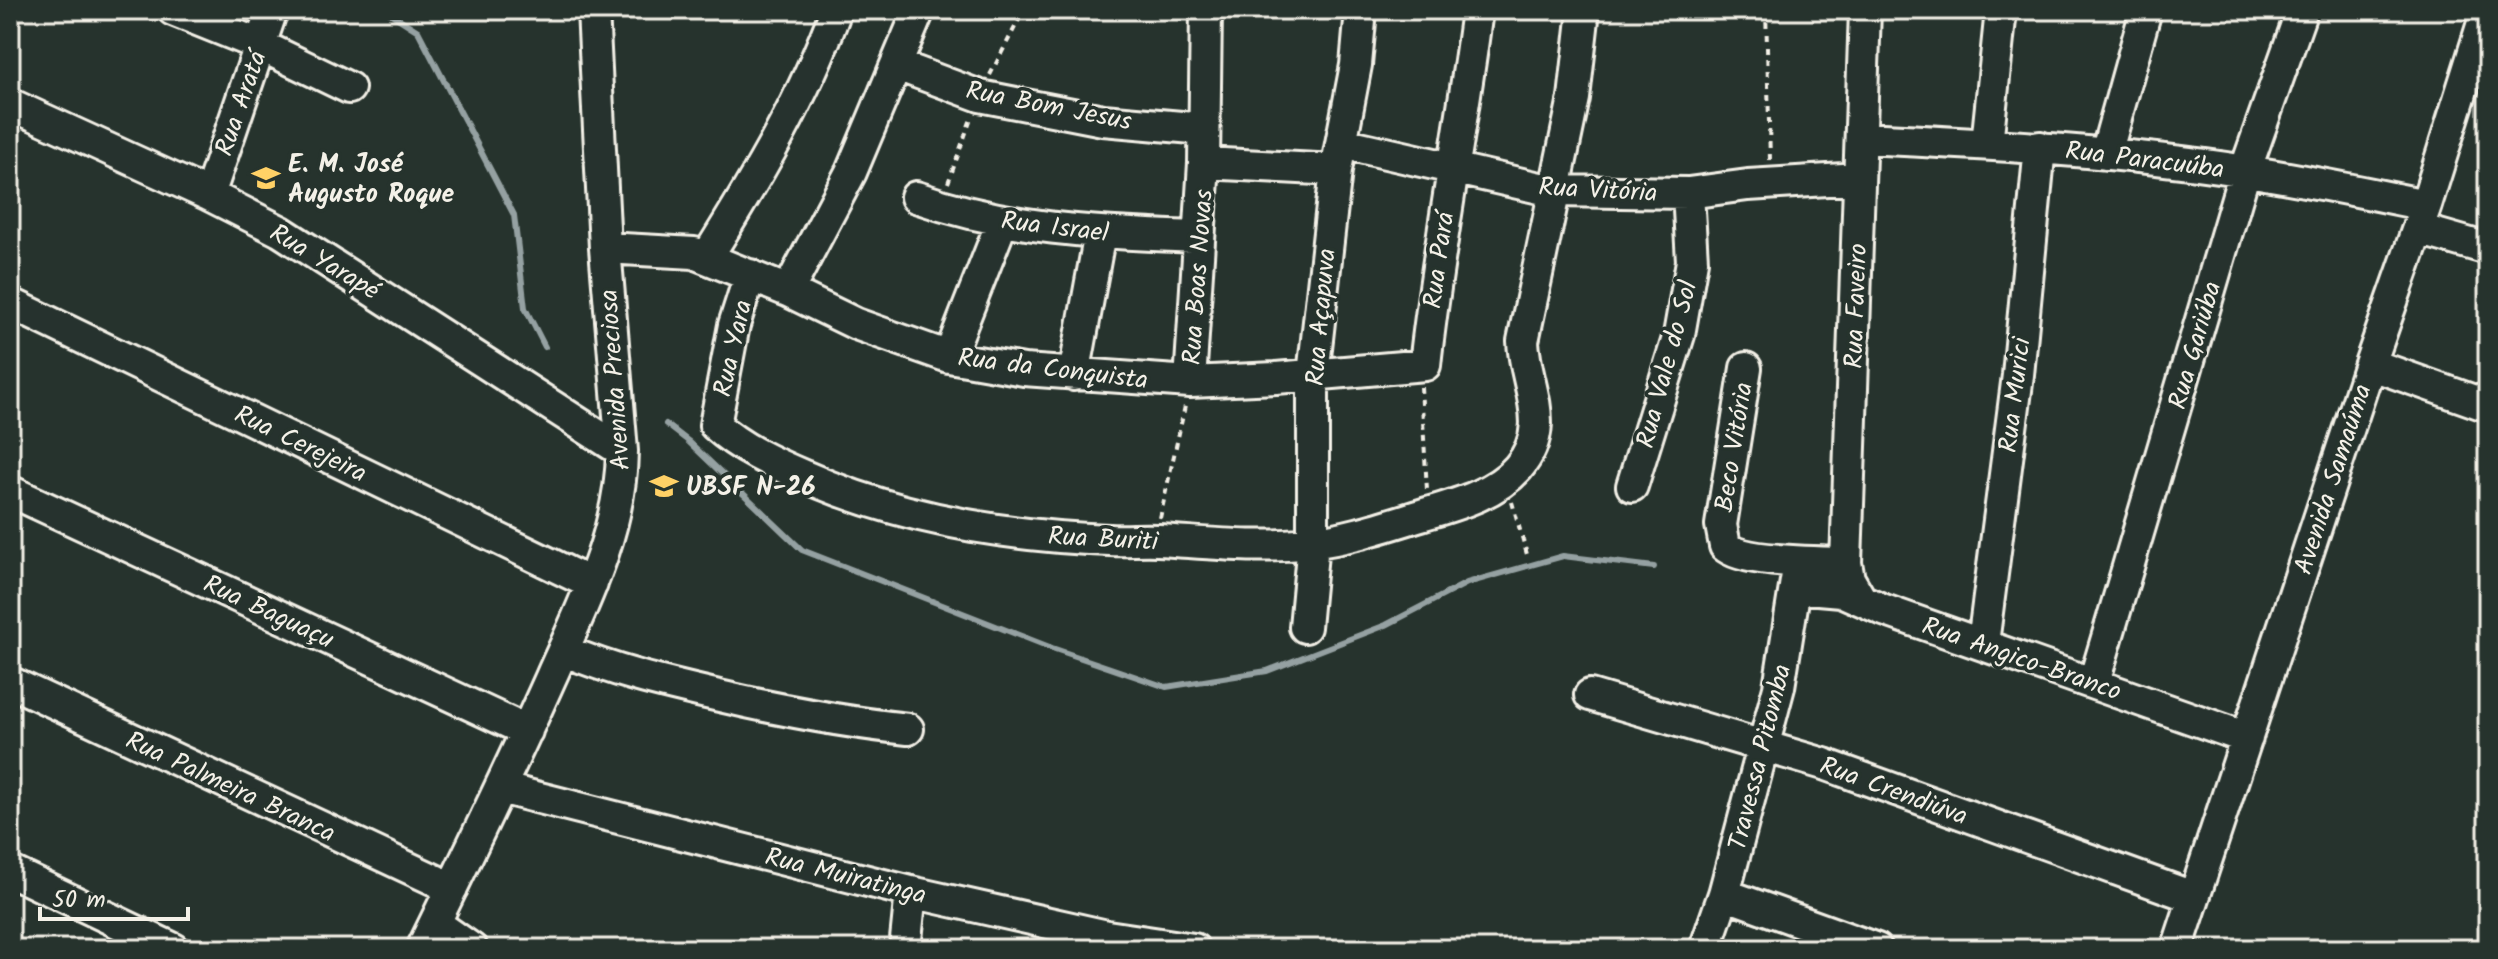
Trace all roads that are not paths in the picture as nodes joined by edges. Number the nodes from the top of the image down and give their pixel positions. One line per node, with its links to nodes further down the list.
1 (173, 10): 15 (street)
2 (272, 10): 15 (street, Rua Aratá)
3 (593, 10): 38 (street, Avenida Preciosa)
4 (836, 10): 40 (street)
5 (919, 10): 17 (street)
6 (1206, 10): 20 (street, Rua Boas Novas)
7 (1361, 10): 25 (street, Rua Açapuva)
8 (1477, 10): 27 (street, Rua Pará)
9 (1584, 10): 30 (street, Rua Buriti)
10 (1865, 10): 21 (street, Rua Faveiro)
11 (2001, 10): 22 (street)
12 (2146, 10): 24 (street)
13 (2302, 10): 28 (street, Rua Gariúba)
14 (2487, 10): 16 (street, Avenida Samaúma)
15 (260, 45): 18 (street); 32 (street, Rua Aratá)
16 (2481, 55): 34 (street, Avenida Samaúma)
17 (897, 65): 20 (street, Rua Bom Jesus); 42 (street)
18 (349, 88)
19 (10, 104): 32 (street, Rua Yarapé)
20 (1204, 129): 26 (street, Rua Boas Novas)
21 (1861, 138): 22 (street, Rua Paracuúba); 29 (street, Rua Faveiro)
22 (1987, 144): 23 (street, Rua Paracuúba)
23 (2040, 147): 24 (street, Rua Paracuúba); 62 (street, Rua Murici)
24 (2106, 154): 28 (street, Rua Paracuúba)
25 (1339, 156): 26 (street, Rua Vitória); 27 (street, Rua Vitória); 49 (street, Rua Açapuva)
26 (1204, 163): 37 (street, Rua Boas Novas)
27 (1453, 168): 30 (street, Rua Vitória); 46 (street, Rua Pará)
28 (2245, 171): 34 (street, Rua Paracuúba); 65 (street, Rua Gariúba)
29 (1859, 178): 31 (street, Rua Vitória); 57 (street, Rua Faveiro)
30 (1553, 191): 31 (street, Rua Vitória); 56 (street, Rua Buriti)
31 (1688, 193): 54 (street, Rua Vale do Sol)
32 (209, 195): 53 (street, Rua Yarapé)
33 (928, 202): 35 (street, Rua Israel)
34 (2422, 217): 39 (street, Rua Paracuúba); 45 (street, Avenida Samaúma)
35 (1002, 222): 36 (street, Rua Israel); 44 (street)
36 (1100, 233): 37 (street, Rua Israel); 48 (street)
37 (1198, 237): 50 (street, Rua Boas Novas)
38 (605, 248): 40 (street, Rua da Conquista); 53 (street, Avenida Preciosa)
39 (2488, 249)
40 (707, 257): 41 (street, Rua da Conquista)
41 (750, 275): 42 (street, Rua da Conquista); 52 (street, Rua Yara)
42 (788, 291): 44 (street, Rua da Conquista)
43 (10, 303): 59 (street, Rua Cerejeira)
44 (949, 357): 48 (street, Rua da Conquista)
45 (2370, 364): 51 (street); 69 (street, Avenida Samaúma)
46 (1425, 365): 49 (street, Rua da Conquista)
47 (1746, 368): 58 (street, Beco Vitória)
48 (1074, 375): 50 (street, Rua da Conquista)
49 (1313, 375): 50 (street, Rua da Conquista); 56 (street, Rua Açapuva)
50 (1190, 382)
51 (2488, 406)
52 (715, 422): 56 (street, Rua Buriti)
53 (622, 451): 59 (street, Avenida Preciosa)
54 (1632, 486)
55 (10, 491): 68 (street, Rua Baguaçu)
56 (1313, 543): 61 (street, Rua Açapuva)
57 (1846, 563): 58 (street); 60 (street, Rua Faveiro)
58 (1797, 574): 60 (street, Rua Angico-Branco); 70 (street, Travessa Pitomba)
59 (592, 584): 63 (street, Avenida Preciosa)
60 (1860, 598): 62 (street, Rua Angico-Branco)
61 (1305, 627)
62 (1983, 643): 65 (street, Rua Angico-Branco)
63 (563, 650): 67 (street); 68 (street, Avenida Preciosa)
64 (10, 682): 73 (street, Rua Palmeira Branca)
65 (2094, 682): 69 (street, Rua Angico-Branco)
66 (1590, 695): 70 (street, Rua Crendiúva)
67 (908, 729)
68 (527, 731): 71 (street, Avenida Preciosa)
69 (2247, 738): 76 (street, Avenida Samaúma)
70 (1764, 746): 75 (street, Travessa Pitomba); 76 (street, Rua Crendiúva)
71 (500, 788): 73 (street, Avenida Preciosa); 74 (street, Rua Muiratinga)
72 (10, 871): 78 (street)
73 (452, 888): 77 (street, Avenida Preciosa)
74 (911, 892): 80 (street); 81 (street, Rua Muiratinga)
75 (1724, 894): 82 (street, Travessa Pitomba); 83 (street)
76 (2193, 897): 84 (street, Avenida Samaúma)
77 (429, 936): 79 (street)
78 (174, 949)
79 (472, 949)
80 (905, 949)
81 (1194, 949)
82 (1705, 949)
83 (1877, 949)
84 (2177, 949)

